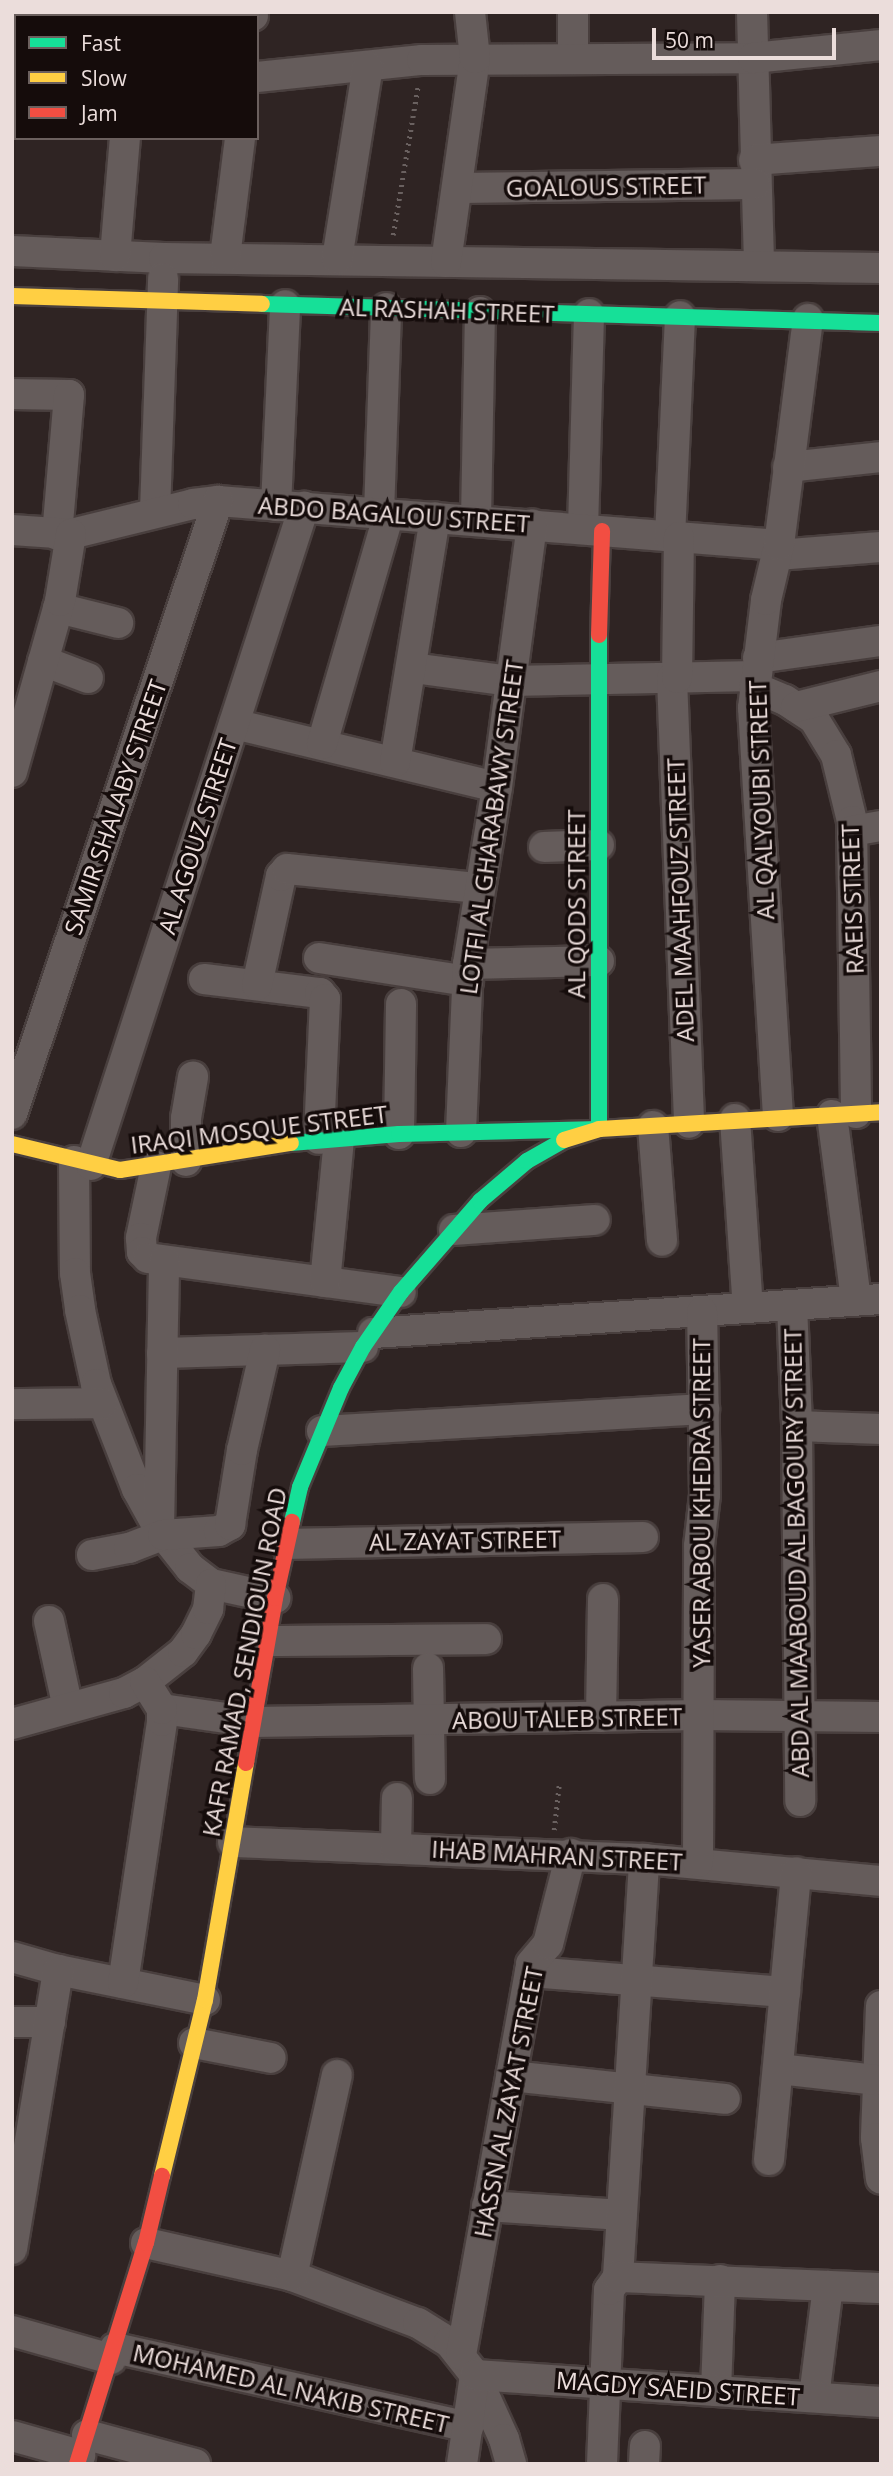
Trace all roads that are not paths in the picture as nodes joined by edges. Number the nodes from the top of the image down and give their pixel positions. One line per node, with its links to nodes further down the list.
1 (470, 12): 5 (street)
2 (573, 12): 6 (street)
3 (752, 12): 7 (street)
4 (881, 45): 7 (street)
5 (475, 58): 6 (street); 8 (street); 14 (street)
6 (573, 58): 7 (street)
7 (752, 58): 13 (street)
8 (368, 66): 9 (street); 19 (street)
9 (259, 76)
10 (125, 140): 16 (street)
11 (240, 140): 17 (street)
12 (881, 151): 13 (street, GOALOUS STREET)
13 (755, 172): 14 (street, GOALOUS STREET); 21 (street)
14 (457, 188): 20 (street)
15 (12, 251): 16 (street, AL RASHAH STREET)
16 (115, 256): 18 (street, AL RASHAH STREET)
17 (225, 257): 18 (street, AL RASHAH STREET); 19 (street, AL RASHAH STREET)
18 (164, 258): 24 (street)
19 (337, 259): 20 (street, AL RASHAH STREET)
20 (446, 262): 21 (street, AL RASHAH STREET)
21 (759, 266): 22 (street, AL RASHAH STREET)
22 (881, 268)
23 (12, 296): 24 (street, AL RASHAH STREET)
24 (163, 302): 25 (street, AL RASHAH STREET); 37 (street)
25 (285, 305): 26 (street, AL RASHAH STREET); 36 (street, AL AGOUZ STREET)
26 (386, 308): 27 (street, AL RASHAH STREET); 38 (street)
27 (480, 312): 28 (street, AL RASHAH STREET); 40 (street)
28 (589, 314): 29 (street, AL RASHAH STREET); 43 (street)
29 (680, 316): 30 (street, AL RASHAH STREET); 45 (street, ADEL MAAHFOUZ STREET)
30 (808, 319): 31 (street, AL RASHAH STREET); 34 (street, AL QALYOUBI STREET)
31 (881, 323)
32 (12, 394): 44 (street)
33 (881, 457): 34 (street)
34 (788, 467): 47 (street, AL QALYOUBI STREET)
35 (218, 501): 36 (street, ABDO BAGALOU STREET); 37 (street, ABDO BAGALOU STREET); 77 (street, SAMIR SHALABY STREET)
36 (290, 506): 38 (street, ABDO BAGALOU STREET); 60 (street, AL AGOUZ STREET)
37 (155, 512): 44 (street, ABDO BAGALOU STREET)
38 (384, 514): 39 (street, ABDO BAGALOU STREET); 61 (street)
39 (435, 517): 40 (street, ABDO BAGALOU STREET); 52 (street)
40 (476, 519): 41 (street, ABDO BAGALOU STREET)
41 (532, 524): 43 (street, ABDO BAGALOU STREET); 57 (street, LOTFI AL GHARABAWY STREET)
42 (12, 530): 44 (street, ABDO BAGALOU STREET)
43 (592, 530): 45 (street, ABDO BAGALOU STREET); 56 (street, AL QODS STREET)
44 (64, 534): 48 (street)
45 (674, 537): 47 (street, ABDO BAGALOU STREET); 55 (street, ADEL MAAHFOUZ STREET)
46 (881, 547): 47 (street, ABDO BAGALOU STREET)
47 (778, 550): 53 (street, AL QALYOUBI STREET)
48 (58, 608): 49 (street); 51 (street)
49 (117, 623)
50 (881, 641): 53 (street)
51 (43, 661): 54 (street); 63 (street)
52 (412, 668): 57 (street); 62 (street)
53 (756, 674): 55 (street); 59 (street, RAEIS STREET); 78 (street, AL QALYOUBI STREET)
54 (88, 678)
55 (674, 678): 56 (street); 80 (street, ADEL MAAHFOUZ STREET)
56 (598, 679): 57 (street); 66 (street, AL QODS STREET)
57 (511, 681): 64 (street, LOTFI AL GHARABAWY STREET)
58 (881, 686): 59 (street)
59 (796, 707): 65 (street, RAEIS STREET)
60 (234, 724): 61 (street); 88 (street, AL AGOUZ STREET)
61 (322, 744): 62 (street)
62 (395, 762): 64 (street)
63 (12, 772)
64 (497, 786): 68 (street, LOTFI AL GHARABAWY STREET)
65 (866, 828): 76 (street, RAEIS STREET)
66 (599, 845): 67 (street); 70 (street, AL QODS STREET)
67 (544, 847)
68 (479, 888): 71 (street, LOTFI AL GHARABAWY STREET); 73 (street)
69 (319, 958): 71 (street)
70 (599, 961): 71 (street); 82 (street, AL QODS STREET)
71 (468, 973): 83 (street, LOTFI AL GHARABAWY STREET)
72 (205, 979): 73 (street)
73 (257, 985): 85 (street)
74 (401, 1003): 84 (street)
75 (193, 1077): 87 (street)
76 (856, 1113): 78 (street, KAFR RAMAD, SENDIOUN ROAD); 96 (street)
77 (12, 1114)
78 (778, 1116): 79 (street, KAFR RAMAD, SENDIOUN ROAD)
79 (735, 1119): 80 (street, KAFR RAMAD, SENDIOUN ROAD); 98 (street)
80 (689, 1123): 81 (street, KAFR RAMAD, SENDIOUN ROAD)
81 (653, 1126): 82 (street, KAFR RAMAD, SENDIOUN ROAD); 92 (street)
82 (599, 1129): 83 (street, IRAQI MOSQUE STREET); 91 (street, KAFR RAMAD, SENDIOUN ROAD)
83 (461, 1132): 84 (street, IRAQI MOSQUE STREET)
84 (399, 1134): 85 (street, IRAQI MOSQUE STREET)
85 (329, 1139): 87 (street, IRAQI MOSQUE STREET); 94 (street)
86 (12, 1144): 88 (street, IRAQI MOSQUE STREET)
87 (186, 1161): 89 (street, IRAQI MOSQUE STREET)
88 (83, 1163): 89 (street, IRAQI MOSQUE STREET); 103 (street, AL AGOUZ STREET)
89 (156, 1166): 93 (street)
90 (596, 1220): 91 (street)
91 (454, 1230): 95 (street, KAFR RAMAD, SENDIOUN ROAD)
92 (662, 1241)
93 (164, 1261): 94 (street); 102 (street)
94 (325, 1282): 95 (street)
95 (401, 1292): 100 (street, KAFR RAMAD, SENDIOUN ROAD)
96 (869, 1300): 97 (street)
97 (792, 1305): 98 (street); 106 (street, ABD AL MAABOUD AL BAGOURY STREET)
98 (748, 1308): 99 (street)
99 (702, 1312): 100 (street); 105 (street, YASER ABOU KHEDRA STREET)
100 (368, 1340): 101 (street); 108 (street, KAFR RAMAD, SENDIOUN ROAD)
101 (265, 1350): 102 (street); 109 (street)
102 (162, 1353): 109 (street)
103 (102, 1403): 104 (street); 109 (street, AL AGOUZ STREET)
104 (12, 1404)
105 (704, 1409): 108 (street); 123 (street, YASER ABOU KHEDRA STREET)
106 (797, 1426): 107 (street); 124 (street, ABD AL MAABOUD AL BAGOURY STREET)
107 (881, 1429)
108 (322, 1431): 111 (street, KAFR RAMAD, SENDIOUN ROAD)
109 (161, 1532): 112 (street); 113 (street, AL AGOUZ STREET)
110 (643, 1537): 111 (street, AL ZAYAT STREET)
111 (286, 1544): 114 (street, KAFR RAMAD, SENDIOUN ROAD)
112 (92, 1555)
113 (211, 1584): 114 (street); 120 (street)
114 (275, 1598): 118 (street, KAFR RAMAD, SENDIOUN ROAD)
115 (603, 1599): 125 (street)
116 (49, 1621): 121 (street)
117 (486, 1639): 118 (street)
118 (268, 1641): 128 (street, KAFR RAMAD, SENDIOUN ROAD)
119 (428, 1668): 127 (street)
120 (145, 1682): 121 (street); 122 (street)
121 (68, 1708): 129 (street)
122 (162, 1709): 128 (street, ABOU TALEB STREET); 144 (street)
123 (700, 1715): 124 (street, ABOU TALEB STREET); 125 (street, ABOU TALEB STREET); 137 (street, YASER ABOU KHEDRA STREET)
124 (800, 1716): 126 (street, ABOU TALEB STREET); 132 (street, ABD AL MAABOUD AL BAGOURY STREET)
125 (601, 1717): 127 (street, ABOU TALEB STREET)
126 (881, 1717)
127 (428, 1720): 128 (street, ABOU TALEB STREET); 130 (street)
128 (253, 1723): 133 (street, KAFR RAMAD, SENDIOUN ROAD)
129 (12, 1724)
130 (429, 1779)
131 (397, 1798): 134 (street)
132 (800, 1801)
133 (233, 1842): 134 (street, IHAB MAHRAN STREET); 146 (street, KAFR RAMAD, SENDIOUN ROAD)
134 (396, 1848): 135 (street, IHAB MAHRAN STREET)
135 (561, 1854): 136 (street, IHAB MAHRAN STREET); 142 (street, HASSN AL ZAYAT STREET)
136 (644, 1859): 137 (street, IHAB MAHRAN STREET); 143 (street)
137 (698, 1862): 138 (street, IHAB MAHRAN STREET)
138 (796, 1872): 139 (street, IHAB MAHRAN STREET); 145 (street)
139 (881, 1881)
140 (12, 1957): 141 (street)
141 (58, 1970): 144 (street); 149 (street)
142 (530, 1972): 143 (street); 155 (street, HASSN AL ZAYAT STREET)
143 (636, 1980): 145 (street); 156 (street)
144 (122, 1983): 146 (street)
145 (785, 1992): 152 (street)
146 (205, 2000): 150 (street, KAFR RAMAD, SENDIOUN ROAD)
147 (881, 2006): 153 (street)
148 (12, 2022): 149 (street)
149 (50, 2022): 159 (street)
150 (194, 2043): 151 (street); 165 (street, KAFR RAMAD, SENDIOUN ROAD)
151 (271, 2058)
152 (779, 2069): 153 (street); 160 (street)
153 (878, 2070): 158 (street)
154 (337, 2075): 166 (street)
155 (511, 2076): 156 (street); 162 (street, HASSN AL ZAYAT STREET)
156 (630, 2089): 157 (street); 163 (street)
157 (725, 2099)
158 (878, 2125): 161 (street)
159 (22, 2127): 164 (street)
160 (769, 2160)
161 (881, 2179)
162 (487, 2206): 163 (street); 173 (street, HASSN AL ZAYAT STREET)
163 (622, 2215): 167 (street)
164 (13, 2238)
165 (146, 2244): 166 (street); 172 (street, KAFR RAMAD, SENDIOUN ROAD)
166 (292, 2276): 173 (street)
167 (618, 2277): 168 (street); 174 (street)
168 (720, 2280): 169 (street); 175 (street)
169 (828, 2286): 170 (street); 176 (street)
170 (881, 2288)
171 (12, 2331): 172 (street, MOHAMED AL NAKIB STREET)
172 (113, 2353): 178 (street, MOHAMED AL NAKIB STREET); 180 (street, KAFR RAMAD, SENDIOUN ROAD)
173 (468, 2365): 174 (street, MAGDY SAEID STREET); 178 (street, HASSN AL ZAYAT STREET); 183 (street)
174 (606, 2384): 175 (street, MAGDY SAEID STREET); 184 (street)
175 (716, 2391): 176 (street, MAGDY SAEID STREET)
176 (814, 2397): 177 (street, MAGDY SAEID STREET)
177 (881, 2402)
178 (468, 2427): 182 (street, HASSN AL ZAYAT STREET)
179 (12, 2436): 180 (street)
180 (81, 2451): 181 (street)
181 (195, 2464)
182 (462, 2464)
183 (511, 2464)
184 (602, 2464)

